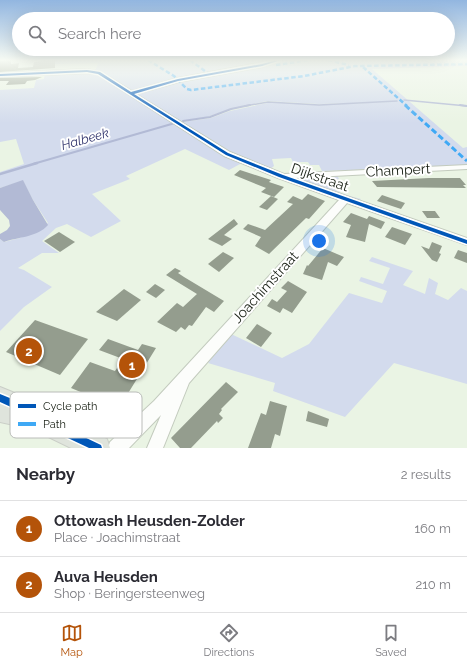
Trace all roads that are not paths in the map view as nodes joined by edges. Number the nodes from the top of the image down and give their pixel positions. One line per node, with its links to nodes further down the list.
1 (111, 81): 3 (street, Dijkstraat)
2 (175, 81): 3 (street)
3 (132, 93): 5 (street, Dijkstraat)
4 (467, 166): 5 (street, Champert)
5 (281, 176): 6 (street, Dijkstraat)
6 (345, 199): 7 (street, Dijkstraat); 8 (street, Joachimstraat)
7 (467, 242)
8 (185, 376): 13 (street, Joachimstraat); 18 (street, Joachimstraat)
9 (0, 398): 10 (main road)
10 (10, 402)
11 (0, 411): 12 (main road)
12 (10, 413)
13 (142, 424)
14 (77, 438): 16 (main road)
15 (127, 438): 17 (street, Joachimstraat)
16 (98, 448)
17 (116, 448)
18 (155, 448)

